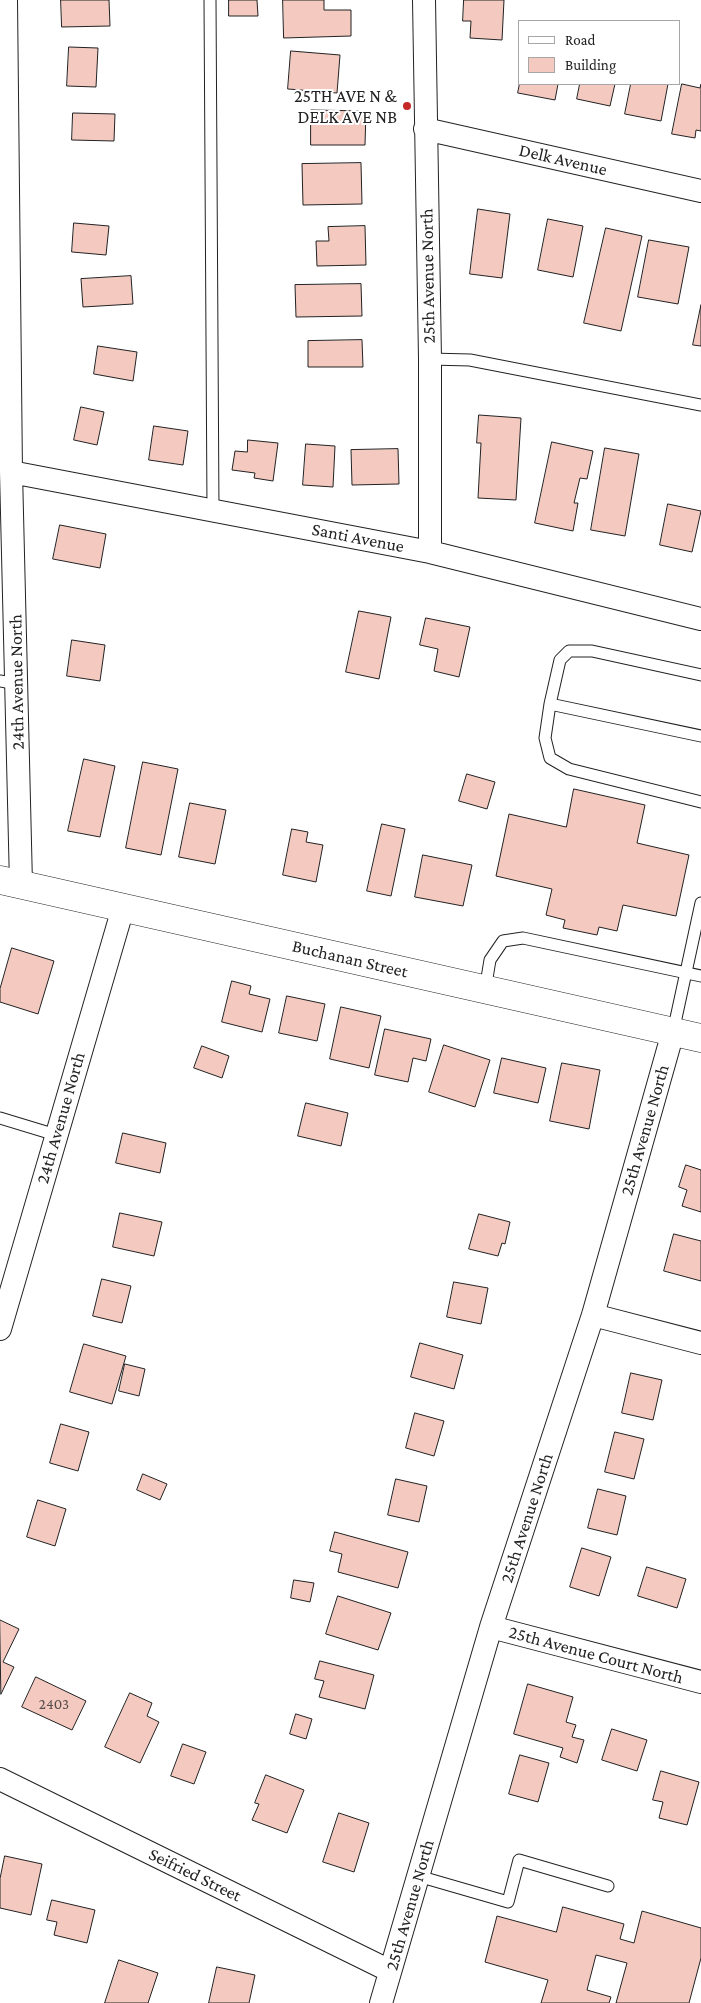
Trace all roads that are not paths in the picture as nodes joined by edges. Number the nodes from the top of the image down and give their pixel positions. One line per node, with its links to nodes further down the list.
1 (6, 0): 8 (street, 24th Avenue North)
2 (210, 0): 9 (lane)
3 (424, 0): 4 (street, 25th Avenue North)
4 (425, 129): 5 (street, Delk Avenue); 6 (street, 25th Avenue North)
5 (701, 190)
6 (430, 359): 7 (lane); 10 (street, 25th Avenue North)
7 (701, 405)
8 (11, 472): 9 (street, Santi Avenue); 13 (street, 24th Avenue North)
9 (213, 510): 10 (street, Santi Avenue)
10 (430, 552): 11 (street, Santi Avenue)
11 (701, 619)
12 (701, 675): 14 (lane)
13 (9, 682): 17 (street, 24th Avenue North)
14 (550, 704): 15 (lane); 16 (lane)
15 (701, 736)
16 (701, 802)
17 (11, 882): 19 (street, Buchanan Street)
18 (701, 903): 20 (lane)
19 (122, 908): 22 (street, Buchanan Street); 26 (street, 24th Avenue North)
20 (686, 972): 21 (lane); 22 (lane); 23 (lane)
21 (701, 976)
22 (486, 990): 23 (street, Buchanan Street)
23 (673, 1032): 24 (street, Buchanan Street); 27 (street, 25th Avenue North)
24 (701, 1038)
25 (0, 1118): 26 (lane)
26 (56, 1135): 28 (street, 24th Avenue North)
27 (593, 1315): 29 (street); 30 (street, 25th Avenue North)
28 (1, 1323)
29 (701, 1344)
30 (491, 1627): 31 (street, 25th Avenue Court North); 33 (street, 25th Avenue North)
31 (701, 1682)
32 (0, 1780): 35 (street, Seifried Street)
33 (418, 1876): 34 (lane); 35 (street, 25th Avenue North)
34 (608, 1886)
35 (390, 1971): 36 (street, 25th Avenue North)
36 (381, 2003)

